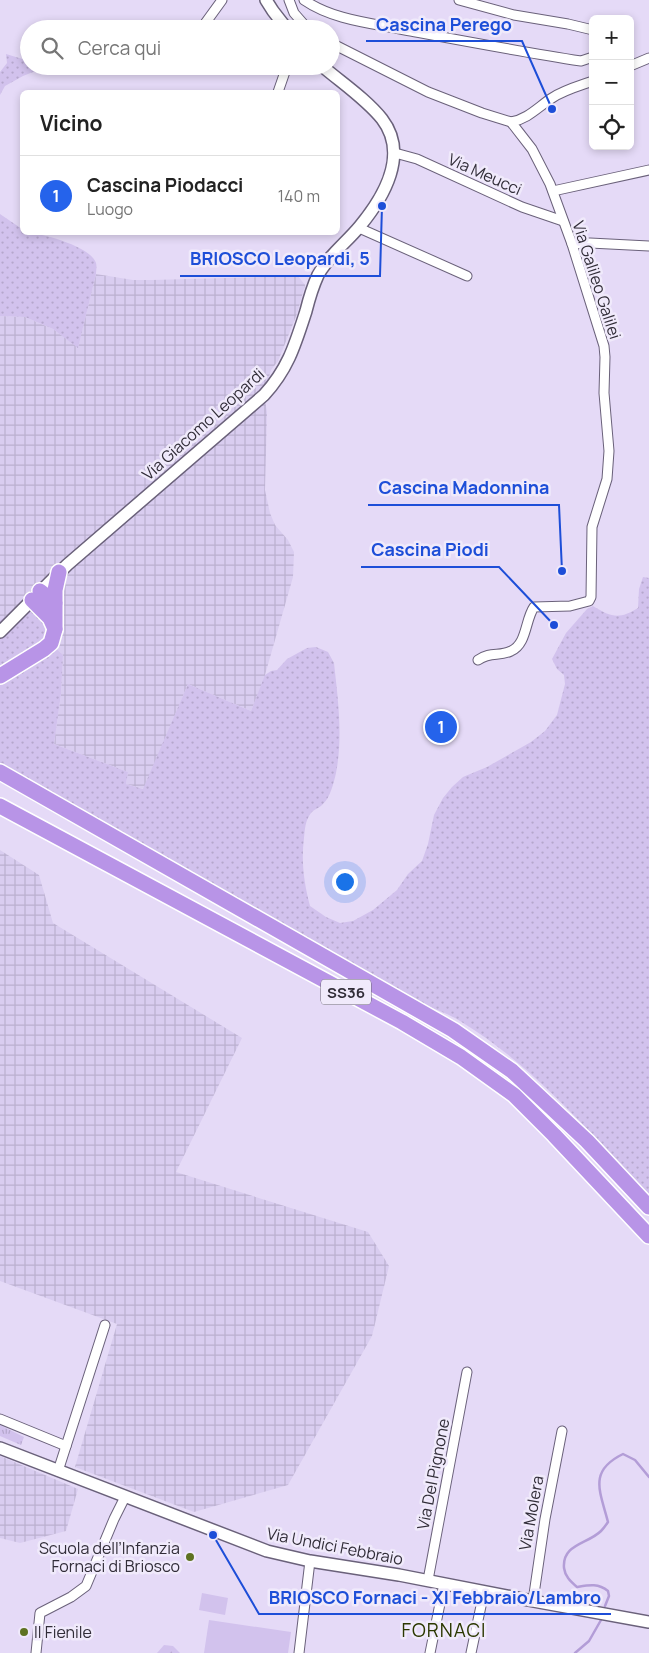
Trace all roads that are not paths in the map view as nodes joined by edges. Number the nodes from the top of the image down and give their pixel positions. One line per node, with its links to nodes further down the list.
1 (222, 0): 6 (street)
2 (266, 0): 7 (street)
3 (289, 0): 8 (street)
4 (304, 0): 11 (street)
5 (459, 0): 9 (street)
6 (208, 20)
7 (280, 20)
8 (301, 20)
9 (589, 29)
10 (340, 48): 18 (street)
11 (589, 58)
12 (649, 58): 13 (street)
13 (634, 64)
14 (284, 75): 17 (street)
15 (333, 75): 19 (street)
16 (589, 82): 18 (street)
17 (279, 90)
18 (511, 122): 21 (street, Via Galileo Galilei)
19 (394, 153): 22 (street, Via Meucci); 23 (street, Via Giacomo Leopardi)
20 (649, 170): 21 (street)
21 (553, 191): 22 (street, Via Galileo Galilei)
22 (563, 221): 24 (street, Via Galileo Galilei)
23 (359, 228): 26 (street); 27 (street, Via Giacomo Leopardi)
24 (572, 244): 25 (street); 32 (street, Via Galileo Galilei)
25 (649, 246)
26 (467, 276)
27 (63, 569): 28 (street, Via Giacomo Leopardi); 29 (highway)
28 (36, 596): 29 (highway); 30 (highway); 31 (street, Via Giacomo Leopardi)
29 (55, 604): 30 (highway)
30 (55, 628): 33 (highway)
31 (0, 631)
32 (478, 660)
33 (0, 676)
34 (0, 766): 37 (highway)
35 (0, 772): 37 (highway, SS36)
36 (0, 806): 39 (highway, SS36)
37 (65, 809): 38 (highway, SS36)
38 (649, 1207)
39 (649, 1236)
40 (105, 1325): 44 (street)
41 (467, 1372): 49 (street, Via Del Pignone)
42 (0, 1419): 44 (street)
43 (562, 1431): 52 (street, Via Molera)
44 (66, 1446): 46 (street)
45 (0, 1448): 46 (street, Via Undici Febbraio)
46 (58, 1471): 47 (street, Via Undici Febbraio)
47 (125, 1497): 48 (street, Via Undici Febbraio); 54 (street)
48 (310, 1561): 49 (street, Via Undici Febbraio); 55 (street)
49 (428, 1580): 50 (street, Via Undici Febbraio)
50 (444, 1584): 51 (street, Via Undici Febbraio); 56 (street)
51 (484, 1592): 52 (street, Via Undici Febbraio); 57 (street)
52 (533, 1602): 53 (street, Via Undici Febbraio)
53 (649, 1622)
54 (36, 1653)
55 (299, 1653)
56 (430, 1653)
57 (472, 1653)

